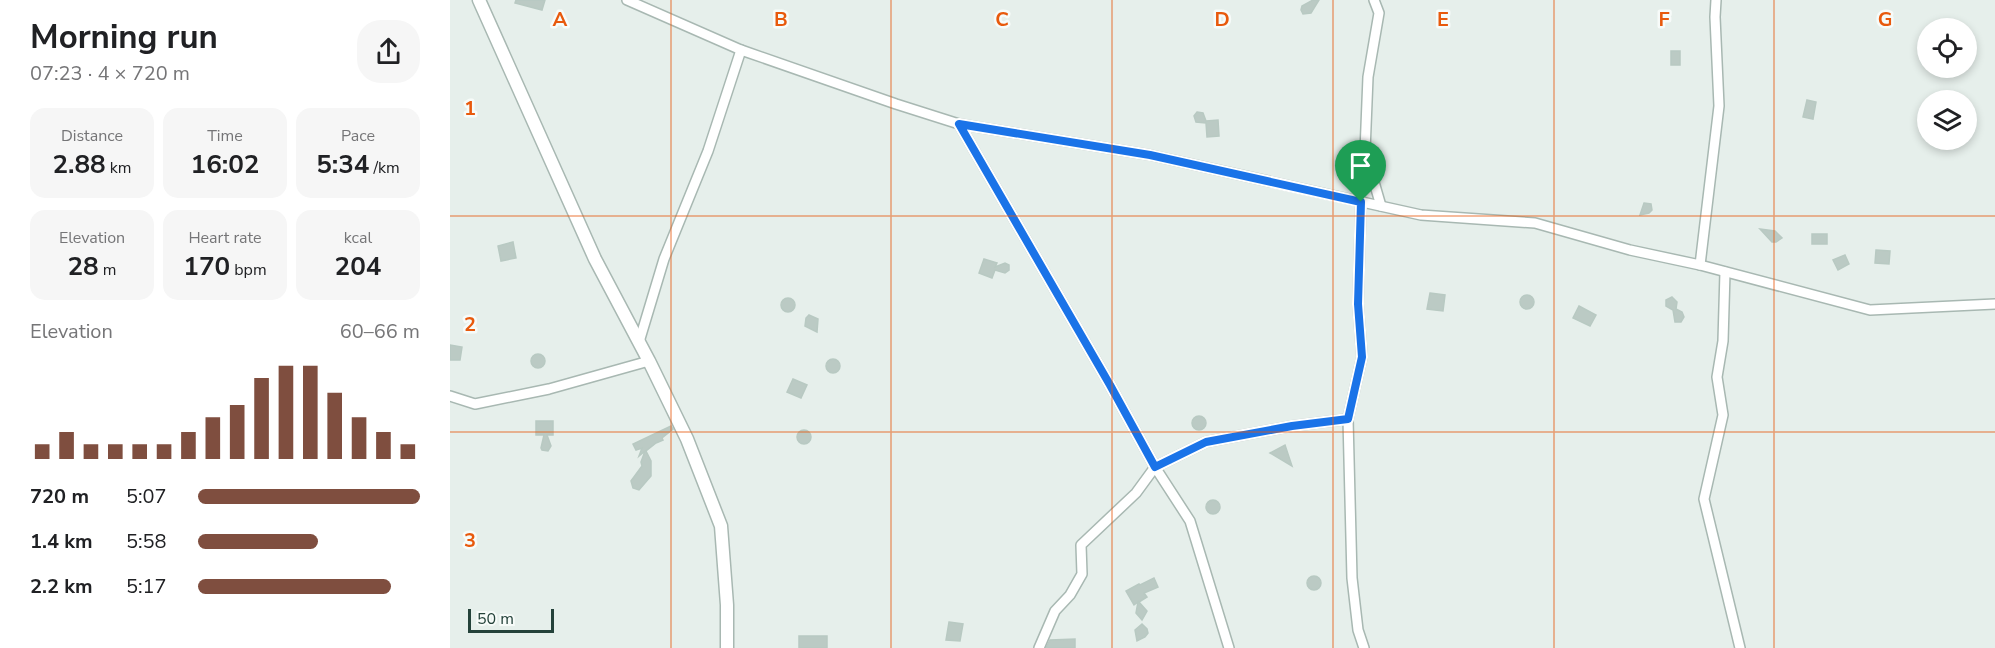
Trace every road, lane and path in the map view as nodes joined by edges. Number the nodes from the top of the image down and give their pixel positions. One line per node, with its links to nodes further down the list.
1 (479, 0): 12 (street)
2 (627, 0): 5 (street)
3 (1374, 0): 8 (street)
4 (1716, 0): 9 (street)
5 (741, 50): 6 (street); 12 (street)
6 (959, 124): 7 (street); 16 (street)
7 (1361, 202): 8 (street); 15 (street)
8 (1381, 206): 9 (street)
9 (1700, 265): 10 (street)
10 (1725, 272): 11 (street); 21 (street)
11 (1995, 304)
12 (639, 342): 13 (street)
13 (649, 361): 14 (street); 17 (street)
14 (450, 396)
15 (1348, 419): 16 (street); 20 (street)
16 (1155, 467): 18 (street); 19 (street)
17 (727, 648)
18 (1039, 648)
19 (1229, 648)
20 (1364, 648)
21 (1740, 648)

